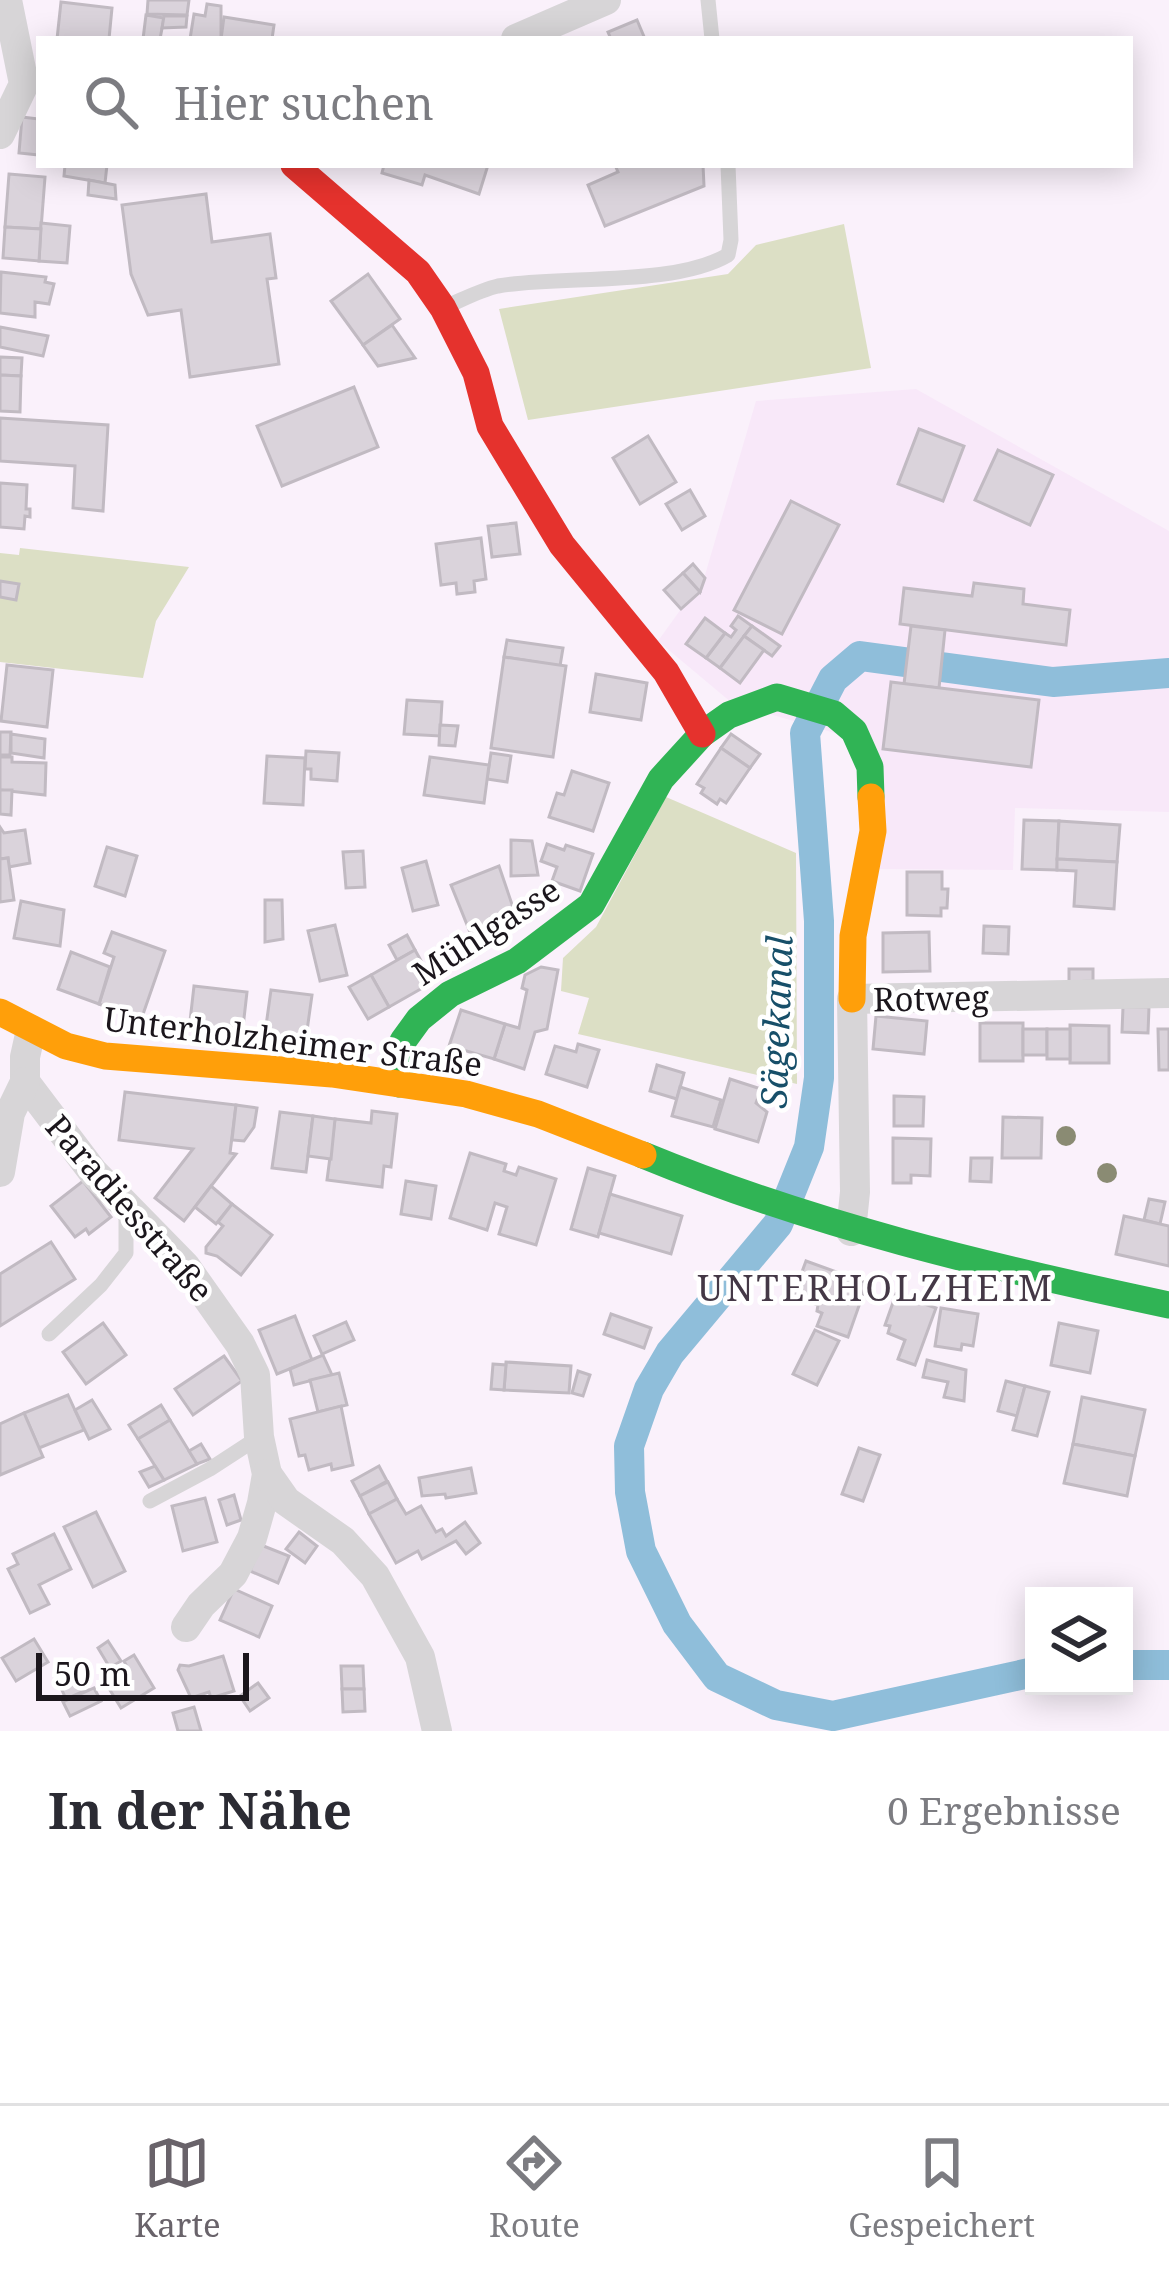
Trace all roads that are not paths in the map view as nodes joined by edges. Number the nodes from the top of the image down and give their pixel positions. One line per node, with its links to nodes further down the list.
1 (7, 0): 6 (street)
2 (606, 0): 4 (street)
3 (708, 0): 5 (lane)
4 (523, 36)
5 (712, 36)
6 (31, 85): 7 (street)
7 (0, 134)
8 (297, 168): 10 (street)
9 (728, 168): 10 (lane)
10 (443, 308): 11 (street)
11 (702, 734): 13 (street, Mühlgasse); 17 (street, Mühlgasse)
12 (1169, 993): 13 (street, Rotweg)
13 (852, 999): 20 (street, Rotweg)
14 (0, 1012): 15 (street, Unterholzheimer Straße)
15 (32, 1030): 16 (street, Paradiesstraße); 17 (street, Unterholzheimer Straße)
16 (25, 1082): 18 (street, Paradiesstraße); 19 (street, Paradiesstraße)
17 (399, 1084): 20 (street, Unterholzheimer Straße)
18 (0, 1172)
19 (126, 1204): 22 (lane); 23 (street, Paradiesstraße)
20 (851, 1231): 21 (street, Unterholzheimer Straße)
21 (1169, 1305)
22 (49, 1334)
23 (259, 1437): 24 (street, Paradiesstraße); 25 (lane)
24 (267, 1474): 26 (street, Paradiesstraße); 27 (street)
25 (149, 1501)
26 (186, 1627)
27 (437, 1731)

